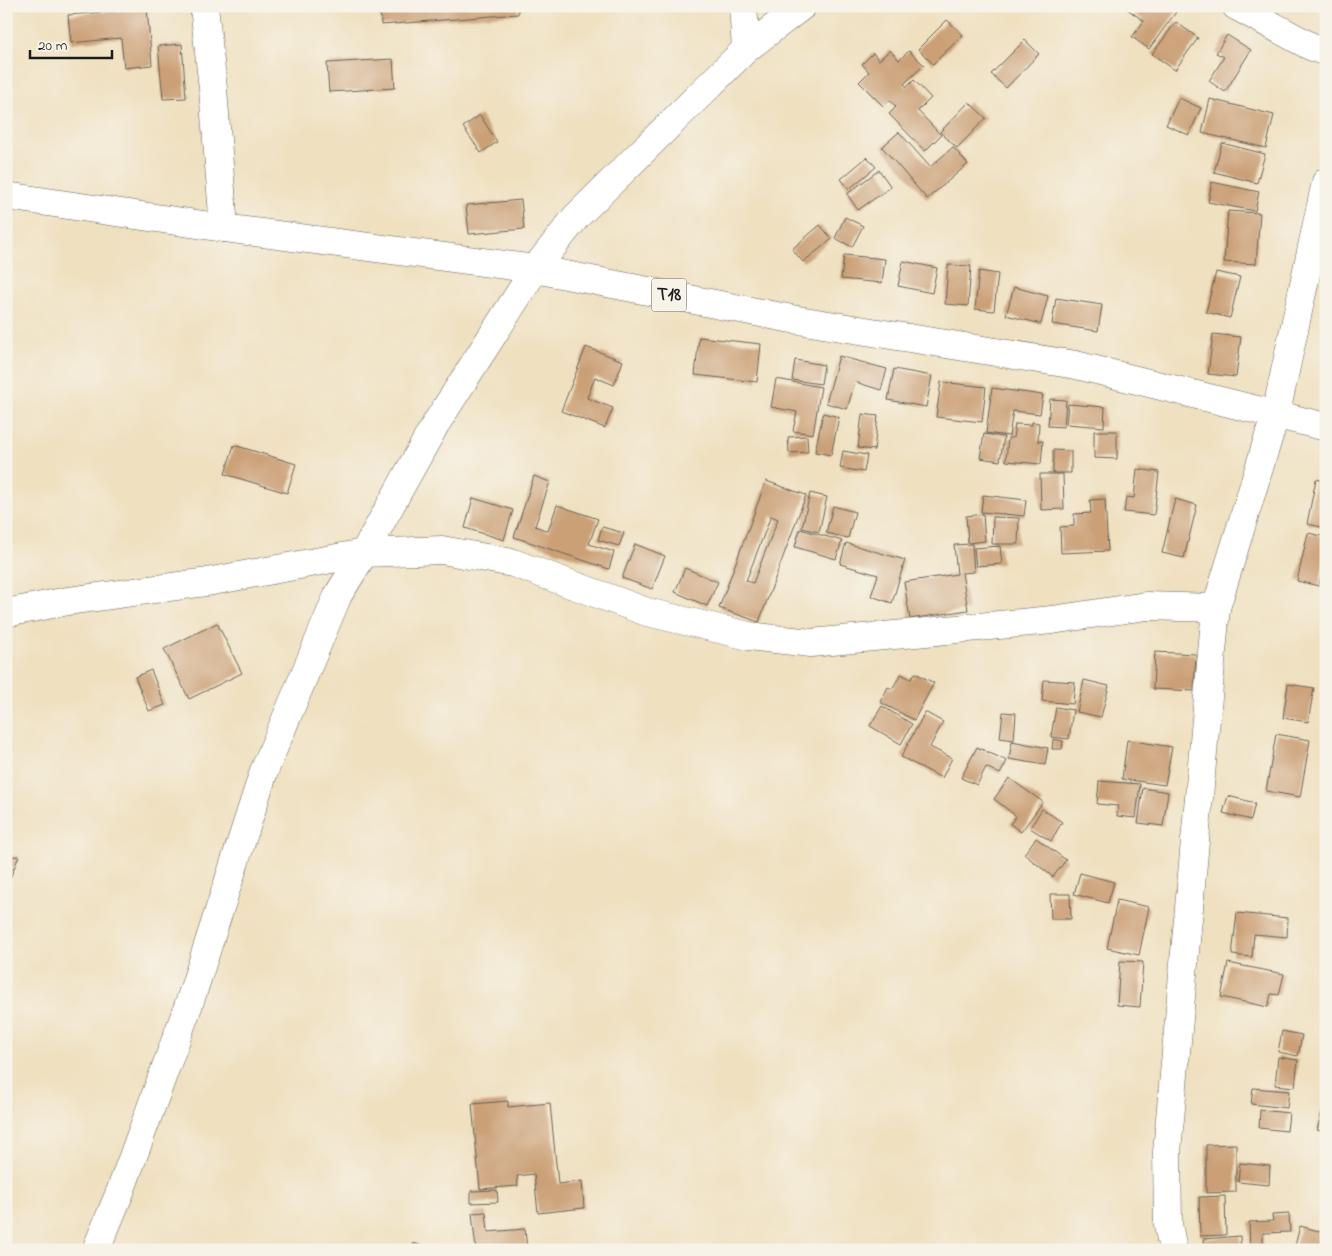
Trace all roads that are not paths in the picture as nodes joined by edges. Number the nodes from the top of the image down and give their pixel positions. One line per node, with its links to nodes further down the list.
1 (204, 6): 9 (main road)
2 (743, 6): 5 (main road)
3 (802, 6): 5 (main road)
4 (1236, 6): 6 (main road)
5 (746, 49): 10 (main road)
6 (1326, 52)
7 (1326, 182): 11 (main road)
8 (6, 196): 9 (main road, T18)
9 (224, 228): 10 (main road, T18)
10 (535, 269): 11 (main road, T18); 13 (main road)
11 (1276, 413): 12 (main road, T18); 14 (main road)
12 (1326, 427)
13 (364, 553): 14 (main road); 15 (main road); 16 (main road)
14 (1216, 608): 17 (main road)
15 (6, 613)
16 (96, 1250)
17 (1173, 1250)

